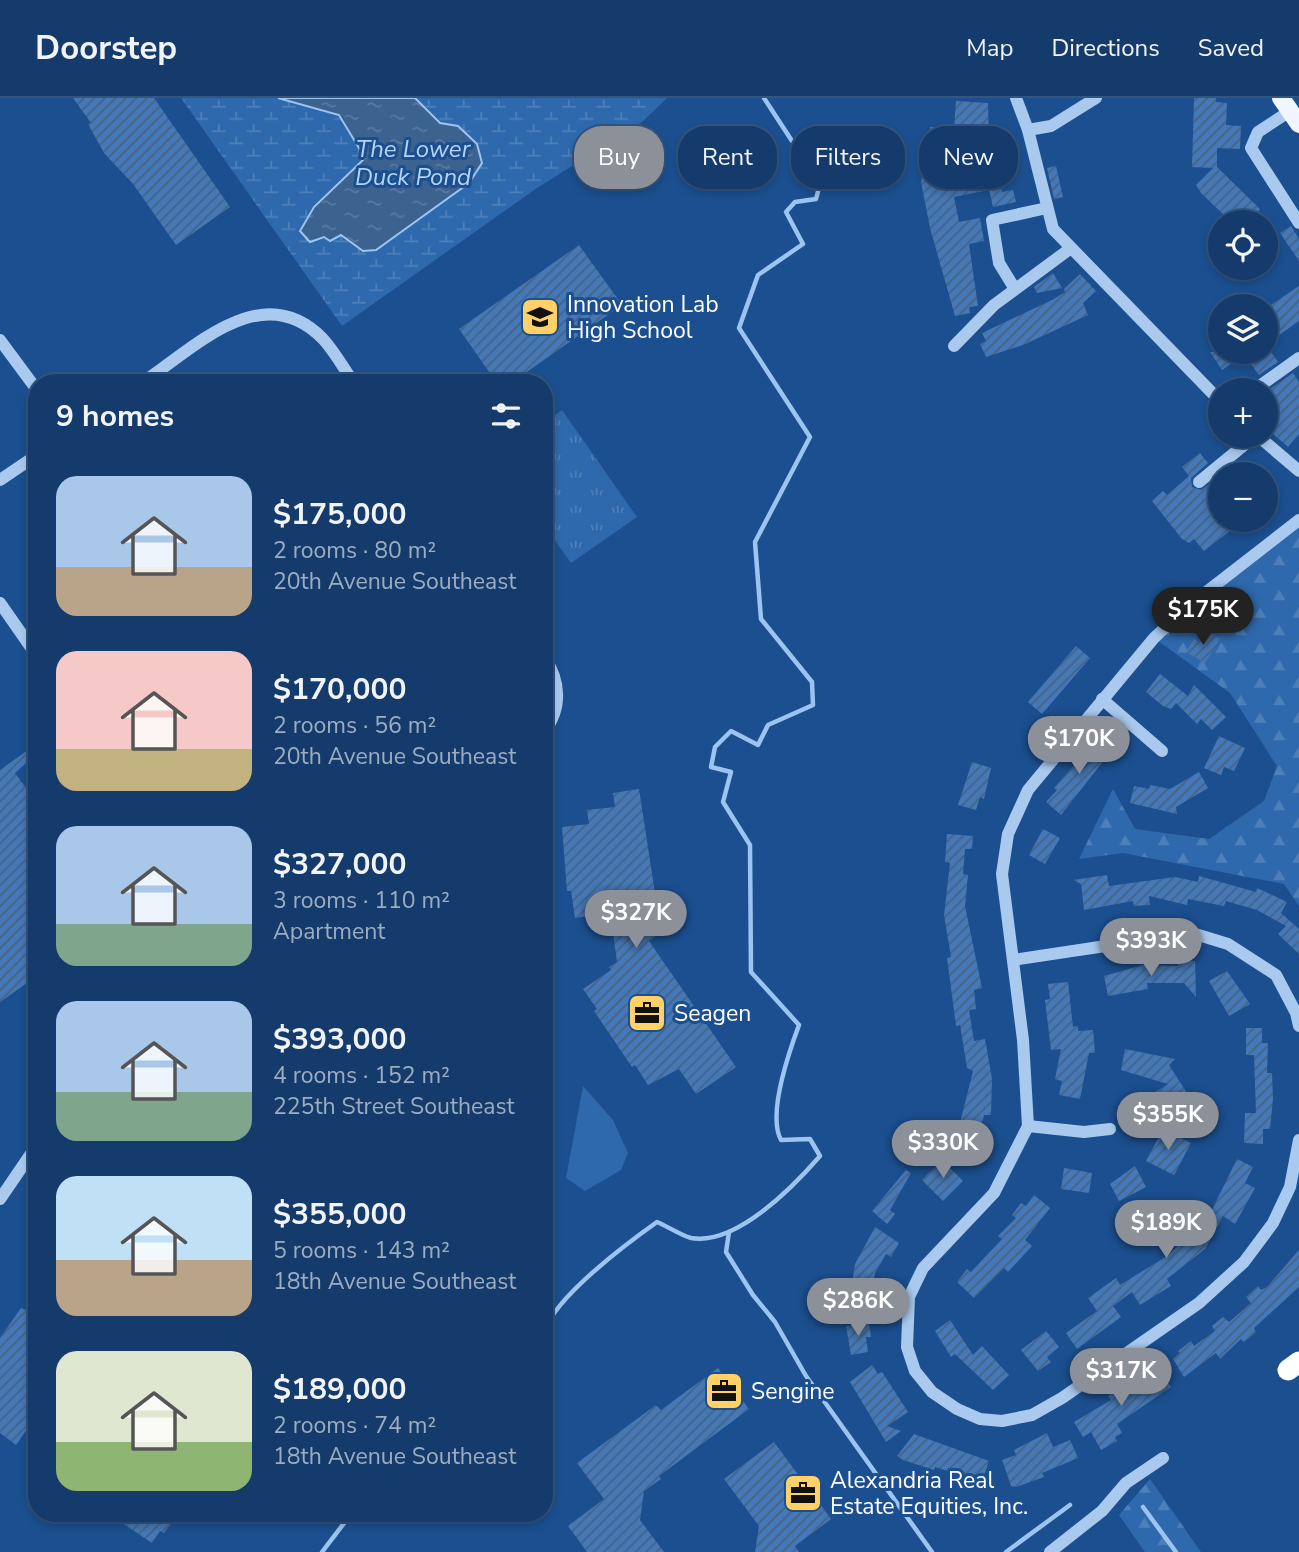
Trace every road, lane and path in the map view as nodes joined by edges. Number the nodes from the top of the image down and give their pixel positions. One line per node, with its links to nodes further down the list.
1 (1016, 98): 4 (street)
2 (1096, 98): 4 (street)
3 (1290, 111): 6 (street)
4 (1028, 130): 5 (street)
5 (1047, 208): 7 (street); 8 (street)
6 (1299, 223)
7 (1071, 248): 8 (street); 16 (street)
8 (1015, 289): 10 (street)
9 (0, 340): 14 (street)
10 (954, 346)
11 (1299, 358): 15 (street)
12 (155, 374): 13 (street)
13 (348, 374)
14 (28, 378)
15 (1271, 378)
16 (1208, 389)
17 (1242, 448): 22 (street)
18 (1271, 448): 20 (street)
19 (28, 462): 21 (street)
20 (1299, 471)
21 (0, 480)
22 (1199, 482)
23 (1299, 520): 27 (street)
24 (0, 603): 25 (street)
25 (28, 643)
26 (553, 674): 28 (street)
27 (1102, 699): 29 (street); 30 (street)
28 (553, 721)
29 (1162, 751)
30 (1013, 960): 31 (street); 32 (street)
31 (1299, 1026)
32 (1028, 1126): 33 (street); 34 (street)
33 (1110, 1129)
34 (1299, 1140)
35 (28, 1158): 36 (street)
36 (0, 1199)
37 (1163, 1458): 38 (street)
38 (1050, 1552)

